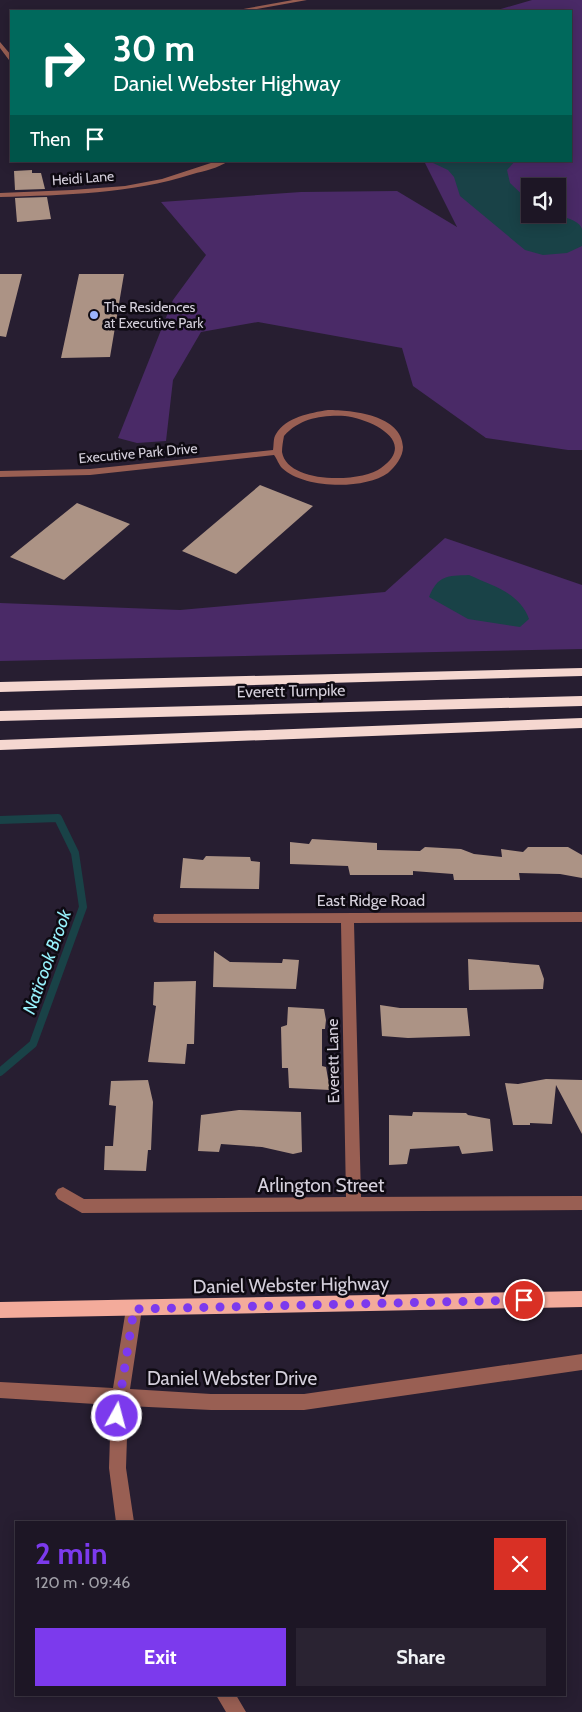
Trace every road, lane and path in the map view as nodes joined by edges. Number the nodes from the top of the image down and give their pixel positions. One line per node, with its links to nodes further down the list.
1 (304, 0): 2 (street)
2 (262, 9): 3 (street)
3 (248, 10)
4 (0, 44): 5 (street)
5 (9, 61)
6 (219, 162): 7 (street, Heidi Lane)
7 (0, 195)
8 (277, 452): 8 (street); 9 (street, Executive Park Drive)
9 (0, 474)
10 (582, 672): 11 (highway, Everett Turnpike)
11 (0, 687)
12 (582, 701): 13 (highway, Everett Turnpike)
13 (0, 716)
14 (582, 723): 15 (highway)
15 (0, 745)
16 (582, 917): 18 (street, East Ridge Road)
17 (159, 918): 18 (street, East Ridge Road)
18 (347, 918): 21 (street, Everett Lane)
19 (63, 1194): 21 (street, Arlington Street)
20 (582, 1203): 21 (street, Arlington Street)
21 (354, 1204)
22 (582, 1299): 23 (main road, Daniel Webster Highway)
23 (134, 1309): 24 (main road, Daniel Webster Highway); 27 (street)
24 (0, 1310)
25 (582, 1362): 27 (street, Daniel Webster Drive)
26 (0, 1390): 27 (street, Daniel Webster Drive)
27 (119, 1398): 28 (street)
28 (125, 1521)
29 (226, 1696): 30 (street)
30 (237, 1712)

